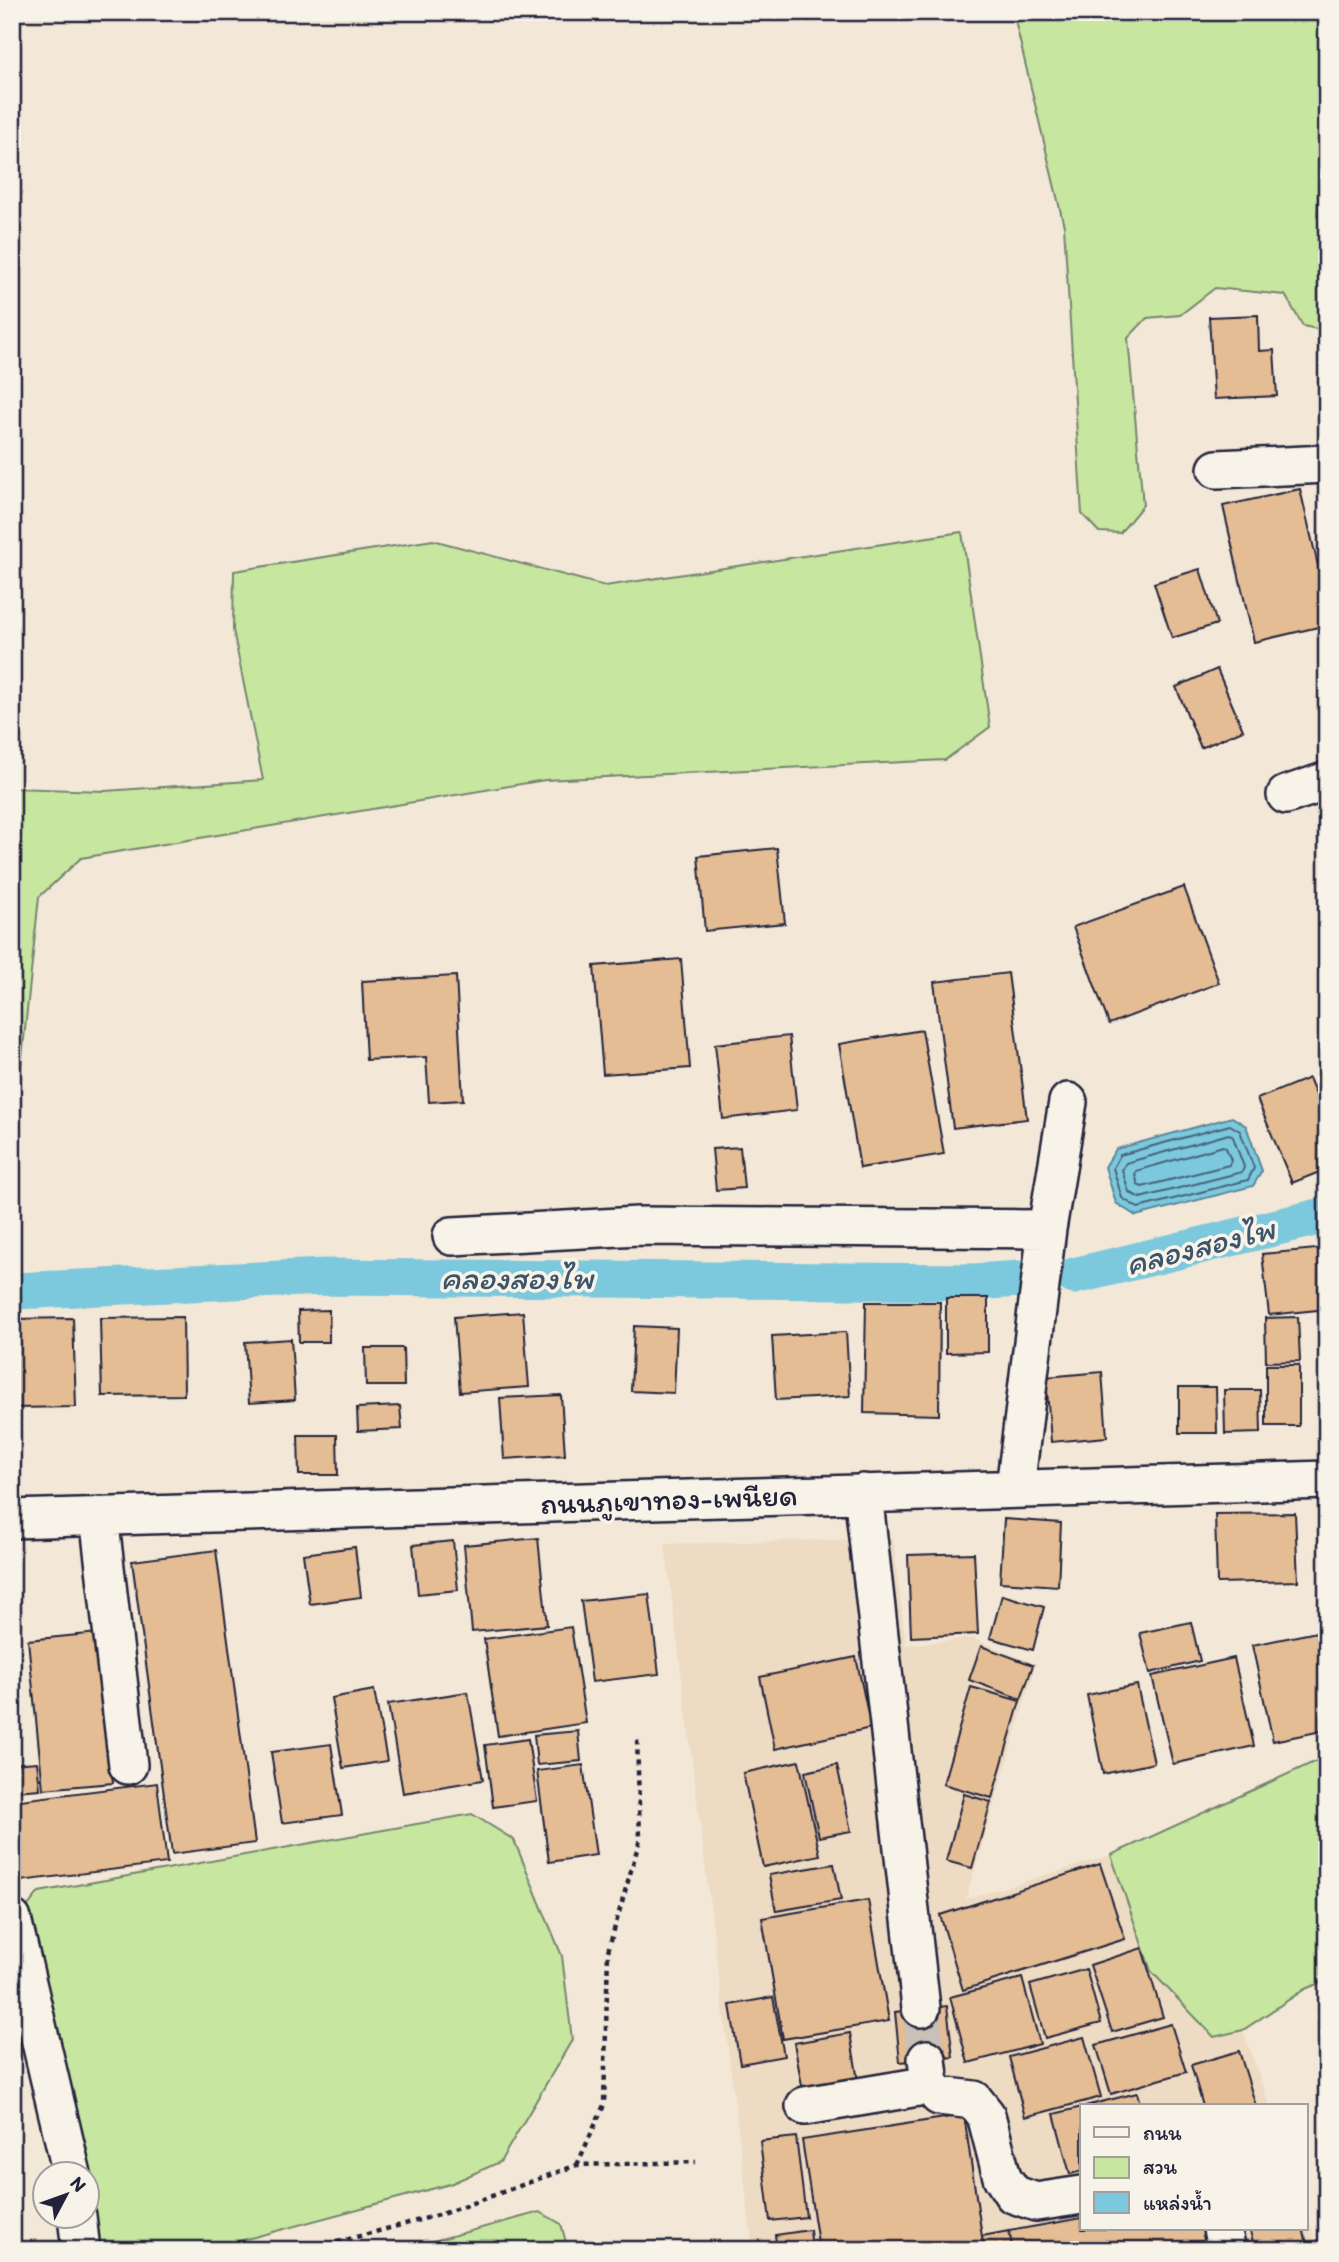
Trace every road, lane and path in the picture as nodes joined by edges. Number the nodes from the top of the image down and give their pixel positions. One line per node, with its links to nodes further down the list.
1 (1327, 464): 2 (street)
2 (1217, 469)
3 (1327, 781): 4 (street)
4 (1286, 795)
5 (1068, 1102): 6 (street)
6 (1047, 1229): 7 (street); 9 (street)
7 (452, 1236)
8 (1327, 1480): 9 (street, ถนนภูเขาทอง-เพนียด)
9 (1015, 1489): 10 (street, ถนนภูเขาทอง-เพนียด)
10 (863, 1493): 11 (street, ถนนภูเขาทอง-เพนียด); 16 (street)
11 (99, 1516): 12 (street, ถนนภูเขาทอง-เพนียด); 14 (street)
12 (12, 1519)
13 (637, 1737): 21 (path)
14 (128, 1765)
15 (12, 1919): 17 (street)
16 (921, 2008)
17 (25, 2034): 19 (street)
18 (805, 2106): 22 (street)
19 (67, 2160)
20 (696, 2162): 21 (path)
21 (577, 2165): 26 (path)
22 (1080, 2194)
23 (79, 2230): 25 (street)
24 (1222, 2230): 27 (street)
25 (81, 2250)
26 (308, 2250)
27 (1227, 2250)

